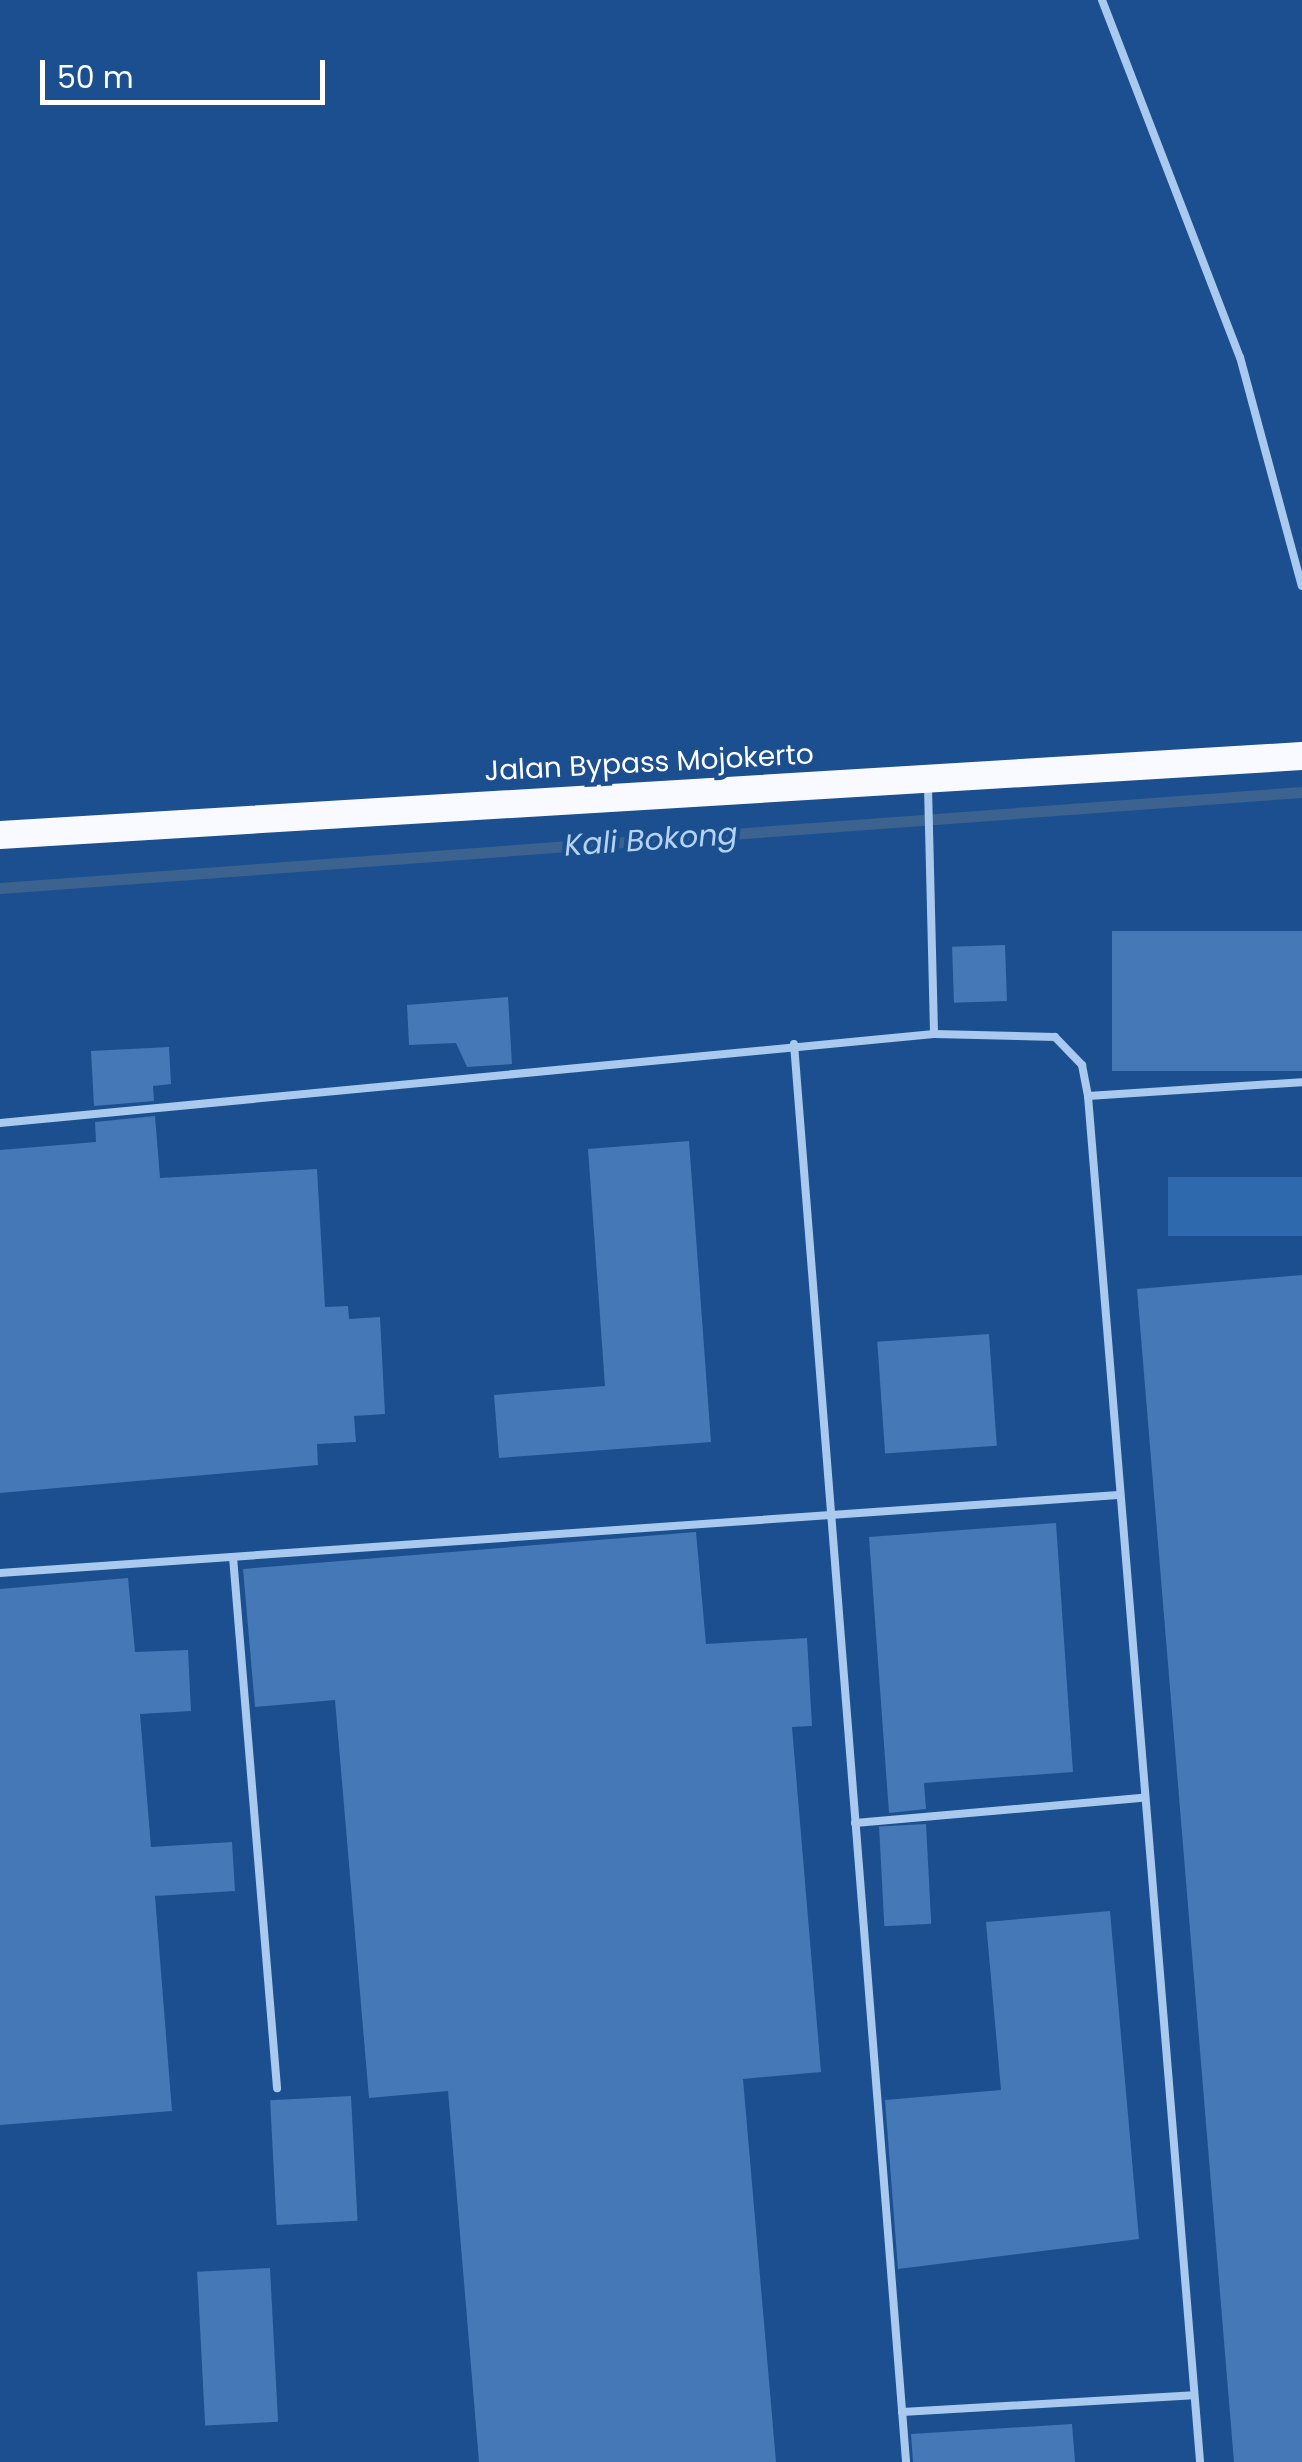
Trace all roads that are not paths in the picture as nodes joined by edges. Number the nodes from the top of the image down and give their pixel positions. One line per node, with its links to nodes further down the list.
1 (1102, 0): 2 (lane)
2 (1302, 586)
3 (1302, 756): 4 (highway, Jalan Bypass Mojokerto)
4 (928, 793): 5 (highway, Jalan Bypass Mojokerto); 6 (lane)
5 (0, 835)
6 (934, 1034): 7 (lane); 9 (lane)
7 (794, 1044): 10 (lane); 12 (lane)
8 (1302, 1082): 9 (lane)
9 (1088, 1096): 11 (lane)
10 (0, 1123)
11 (1118, 1495): 12 (lane); 15 (lane)
12 (831, 1515): 13 (lane); 16 (lane)
13 (233, 1557): 14 (lane); 17 (lane)
14 (0, 1573)
15 (1142, 1798): 16 (lane); 18 (lane)
16 (855, 1823): 19 (lane)
17 (277, 2088)
18 (1194, 2395): 19 (lane); 21 (lane)
19 (902, 2412): 20 (lane)
20 (906, 2462)
21 (1200, 2462)

